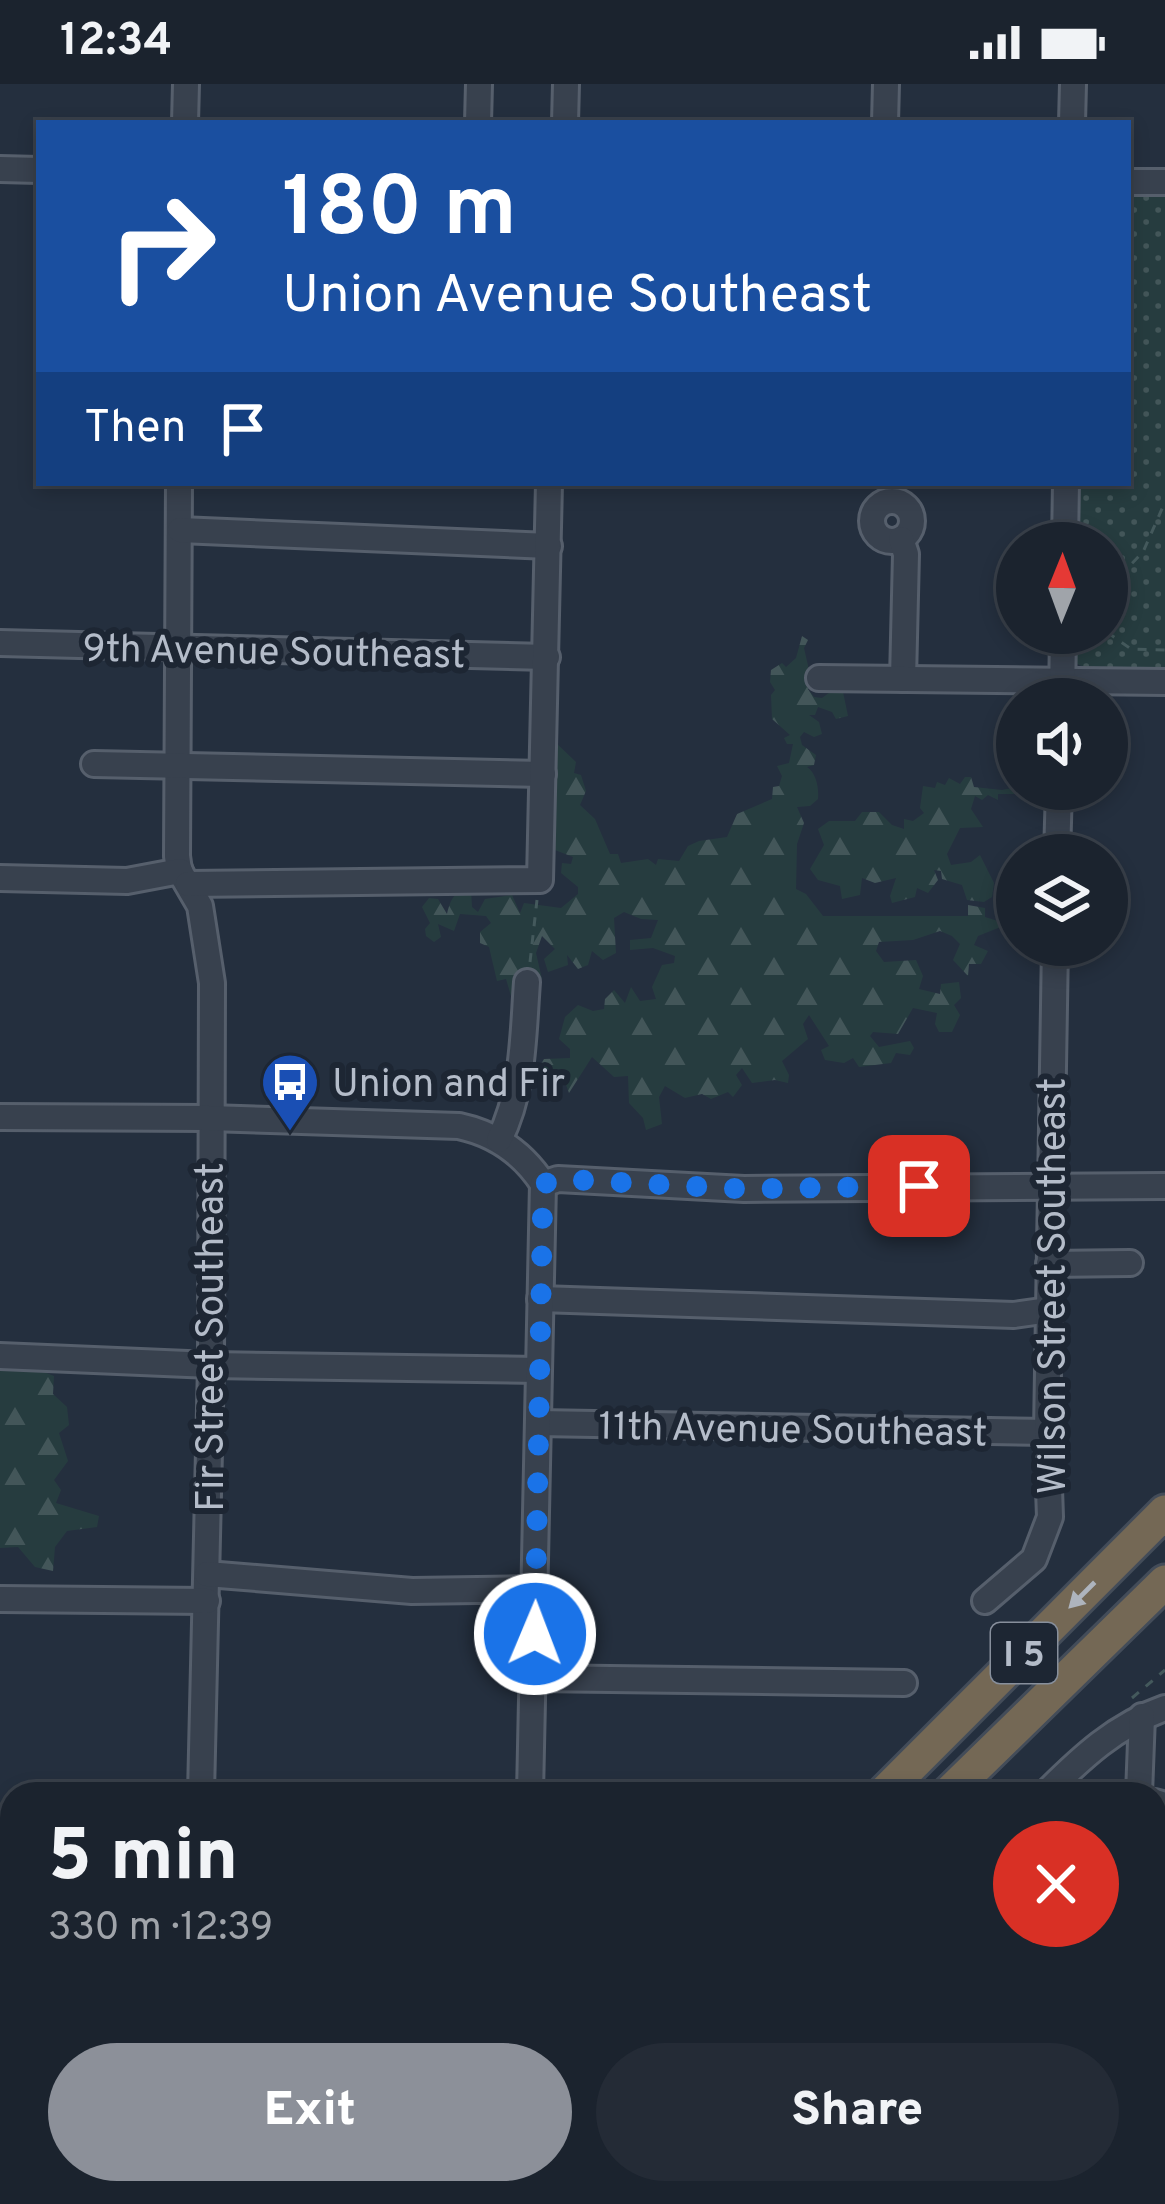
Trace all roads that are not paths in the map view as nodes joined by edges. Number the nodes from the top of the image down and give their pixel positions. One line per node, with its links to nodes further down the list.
1 (186, 84): 6 (street)
2 (479, 84): 7 (street)
3 (566, 84): 8 (street)
4 (886, 84): 9 (street)
5 (1073, 84): 10 (street)
6 (185, 120)
7 (478, 120)
8 (565, 120)
9 (885, 120)
10 (1072, 120)
11 (0, 169): 12 (street)
12 (36, 170)
13 (1131, 182): 14 (street)
14 (1165, 182)
15 (179, 486): 19 (street, Fir Street Southeast)
16 (549, 486): 21 (street)
17 (1066, 486): 18 (street)
18 (1065, 522)
19 (180, 530): 21 (street); 23 (street, Fir Street Southeast)
20 (901, 539): 26 (street)
21 (549, 546): 24 (street)
22 (0, 643): 23 (street, 9th Avenue Southeast)
23 (178, 646): 24 (street, 9th Avenue Southeast); 31 (street, Fir Street Southeast)
24 (548, 657): 32 (street)
25 (819, 678): 26 (street)
26 (903, 680): 29 (street)
27 (1165, 682): 28 (street)
28 (1128, 685)
29 (996, 686)
30 (94, 764): 31 (street)
31 (176, 765): 32 (street); 33 (street, Fir Street Southeast)
32 (543, 774): 33 (street)
33 (184, 877): 34 (street); 38 (street, Fir Street Southeast)
34 (0, 878)
35 (1055, 966): 41 (street, Wilson Street Southeast)
36 (527, 982): 39 (street)
37 (0, 1117): 38 (street)
38 (209, 1118): 39 (street); 48 (street, Fir Street Southeast)
39 (499, 1140): 40 (street)
40 (543, 1184): 41 (street); 45 (street)
41 (1050, 1185): 42 (street); 44 (street, Wilson Street Southeast)
42 (1165, 1186)
43 (1130, 1263): 44 (street)
44 (1049, 1264): 46 (street, Wilson Street Southeast)
45 (540, 1299): 46 (street); 49 (street)
46 (1049, 1310): 51 (street, Wilson Street Southeast)
47 (0, 1356): 48 (street)
48 (211, 1364): 49 (street); 53 (street, Fir Street Southeast)
49 (538, 1370): 50 (street)
50 (538, 1423): 51 (street, 11th Avenue Southeast); 55 (street)
51 (1047, 1432): 58 (street, Wilson Street Southeast)
52 (1165, 1512): 64 (highway, I 5, one-way to 64)
53 (207, 1574): 55 (street); 57 (street, Fir Street Southeast)
54 (1165, 1582): 65 (highway, I 5)
55 (536, 1589): 59 (street)
56 (0, 1599): 57 (street)
57 (207, 1601): 62 (street, Fir Street Southeast)
58 (985, 1601)
59 (534, 1678): 60 (street); 63 (street)
60 (904, 1683)
61 (1145, 1708): 66 (street); 67 (street)
62 (201, 1782)
63 (530, 1782)
64 (895, 1782)
65 (960, 1782)
66 (1057, 1782)
67 (1140, 1782)

